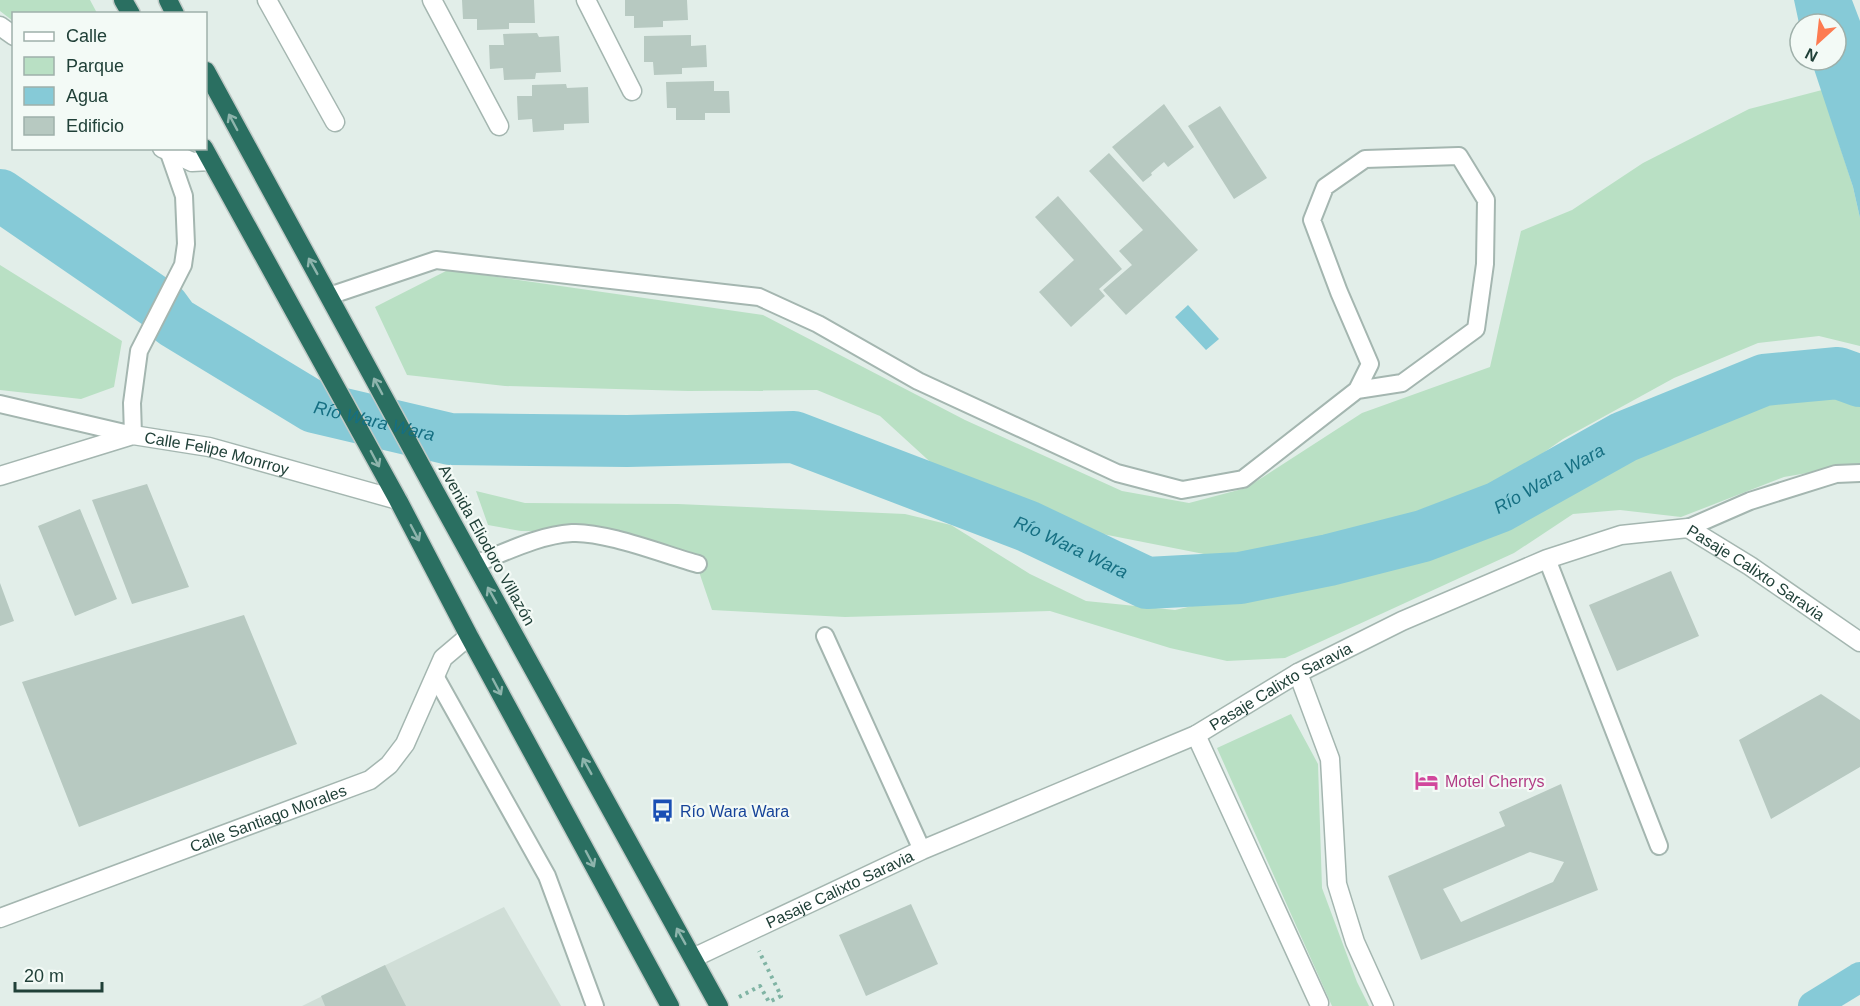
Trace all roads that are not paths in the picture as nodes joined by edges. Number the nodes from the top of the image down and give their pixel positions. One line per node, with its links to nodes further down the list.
1 (267, 0): 6 (street)
2 (432, 0): 7 (street)
3 (586, 0): 5 (street)
4 (207, 73): 10 (highway, Avenida Eliodoro Villazón, one-way to 4)
5 (632, 91)
6 (335, 122)
7 (499, 126)
8 (165, 151): 9 (street); 13 (lane)
9 (207, 155): 16 (highway, one-way to 16)
10 (329, 296): 11 (lane); 19 (highway, Avenida Eliodoro Villazón, one-way to 10)
11 (1357, 390): 11 (lane)
12 (0, 404): 13 (lane)
13 (133, 435): 15 (street, Calle Felipe Monrroy); 16 (street, Calle Felipe Monrroy)
14 (1860, 473): 17 (lane)
15 (0, 476)
16 (398, 500): 21 (highway, one-way to 21)
17 (1688, 528): 18 (street, Pasaje Calixto Saravia); 23 (street, Pasaje Calixto Saravia)
18 (1547, 559): 24 (street, Pasaje Calixto Saravia); 27 (lane)
19 (475, 564): 20 (lane); 30 (highway, Avenida Eliodoro Villazón, one-way to 19)
20 (698, 564)
21 (469, 636): 25 (street, Calle Santiago Morales); 33 (highway, one-way to 33)
22 (825, 636): 28 (lane)
23 (1860, 642)
24 (1298, 673): 26 (street, Pasaje Calixto Saravia); 35 (street)
25 (435, 676): 29 (street, Calle Santiago Morales); 32 (lane)
26 (1196, 735): 28 (street, Pasaje Calixto Saravia); 31 (street)
27 (1659, 846)
28 (922, 850): 30 (street, Pasaje Calixto Saravia)
29 (0, 918)
30 (693, 958): 34 (highway, Avenida Eliodoro Villazón)
31 (1319, 1003)
32 (595, 1006)
33 (670, 1006)
34 (719, 1006)
35 (1384, 1006)

